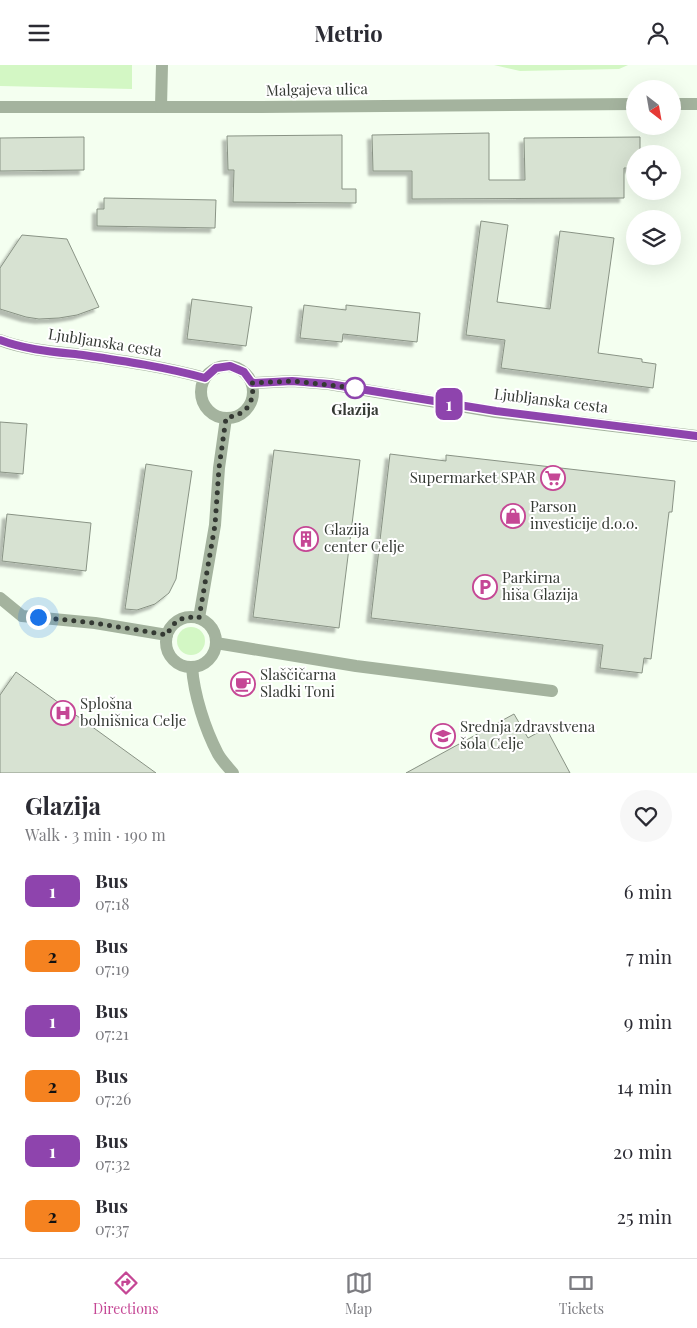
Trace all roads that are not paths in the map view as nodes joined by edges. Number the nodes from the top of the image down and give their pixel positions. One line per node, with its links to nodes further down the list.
1 (162, 65): 6 (street)
2 (626, 104): 6 (street, Malgajeva ulica)
3 (681, 104): 4 (street)
4 (697, 104)
5 (0, 107): 6 (street, Malgajeva ulica)
6 (161, 107)
7 (0, 340): 8 (street, Ljubljanska cesta)
8 (205, 378): 9 (street); 10 (street)
9 (252, 383): 10 (street); 11 (street, Ljubljanska cesta)
10 (226, 418): 13 (street)
11 (697, 436)
12 (0, 598): 14 (street)
13 (199, 618): 14 (street); 15 (street)
14 (167, 635): 16 (street)
15 (216, 643): 16 (street); 17 (street)
16 (192, 667): 18 (street)
17 (552, 691)
18 (233, 773)

